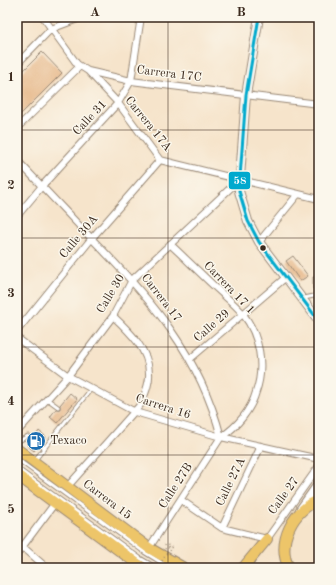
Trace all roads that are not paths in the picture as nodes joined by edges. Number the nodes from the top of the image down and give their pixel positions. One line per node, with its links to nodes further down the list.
1 (43, 17): 5 (street, Carrera 17C)
2 (83, 17): 5 (street)
3 (141, 17): 9 (street, Calle 31)
4 (259, 17): 10 (street)
5 (51, 29): 6 (street); 7 (street, Carrera 17C)
6 (17, 64)
7 (79, 67): 8 (street, Carrera 17C); 13 (street)
8 (88, 71): 9 (street, Carrera 17C); 11 (street, Carrera 17A)
9 (131, 81): 10 (street, Carrera 17C); 11 (street, Calle 31)
10 (246, 95): 12 (street, Carrera 17C); 16 (street)
11 (118, 104): 15 (street, Carrera 17A); 17 (street, Calle 31)
12 (319, 104)
13 (17, 128)
14 (17, 160): 17 (street, Carrera 17)
15 (160, 160): 16 (street, Carrera 17A); 21 (street, Calle 30A)
16 (238, 180): 18 (street, Carrera 17A); 22 (street); 23 (street, Calle 30)
17 (42, 186): 20 (street, Calle 31); 21 (street, Carrera 17)
18 (298, 194): 19 (street, Carrera 17A); 22 (street)
19 (319, 199)
20 (17, 216)
21 (92, 238): 25 (street, Carrera 17); 31 (street, Calle 30A)
22 (259, 242): 24 (street)
23 (170, 244): 25 (street, Calle 30); 28 (street, Carrera 17 1)
24 (285, 278): 27 (street); 28 (street, Calle 29)
25 (132, 280): 29 (street, Calle 30); 33 (street, Carrera 17)
26 (319, 295): 27 (lane)
27 (302, 299): 30 (street)
28 (243, 314): 33 (street, Calle 29); 43 (street, Carrera 17 1)
29 (113, 316): 34 (street, Calle 30); 38 (street)
30 (319, 321)
31 (17, 331)
32 (17, 338): 34 (street, Carrera 16)
33 (190, 359): 43 (street, Carrera 17)
34 (68, 376): 35 (street, Carrera 16); 36 (street, Calle 30)
35 (91, 388): 38 (street, Carrera 16); 40 (lane)
36 (47, 399): 37 (lane); 41 (street, Calle 30)
37 (58, 408)
38 (134, 412): 43 (street, Carrera 16); 57 (street)
39 (65, 414): 40 (lane)
40 (69, 417): 48 (lane)
41 (18, 431): 42 (lane)
42 (28, 436): 44 (lane); 45 (lane)
43 (221, 436): 47 (street, Carrera 16); 58 (street, Calle 27B)
44 (33, 439)
45 (17, 442)
46 (40, 444): 48 (lane)
47 (261, 446): 51 (street, Carrera 16); 62 (street, Calle 27A)
48 (45, 448): 52 (lane)
49 (17, 449): 52 (main road, Carrera 15)
50 (17, 459): 70 (lane)
51 (319, 459)
52 (34, 462): 57 (main road, Carrera 15)
53 (319, 466): 63 (street, Calle 27)
54 (17, 468): 69 (lane)
55 (17, 475): 60 (main road)
56 (319, 483): 61 (street)
57 (68, 486): 65 (main road, Carrera 15)
58 (181, 500): 62 (street); 65 (street, Calle 27B)
59 (319, 500): 61 (main road)
60 (55, 504): 64 (street); 68 (main road)
61 (297, 516): 73 (main road)
62 (222, 528): 63 (street)
63 (267, 539): 72 (main road)
64 (23, 547): 66 (street); 67 (street)
65 (149, 548): 71 (main road, Carrera 15)
66 (17, 554)
67 (47, 568)
68 (143, 568)
69 (157, 568)
70 (170, 568)
71 (184, 568)
72 (243, 568)
73 (289, 568)

